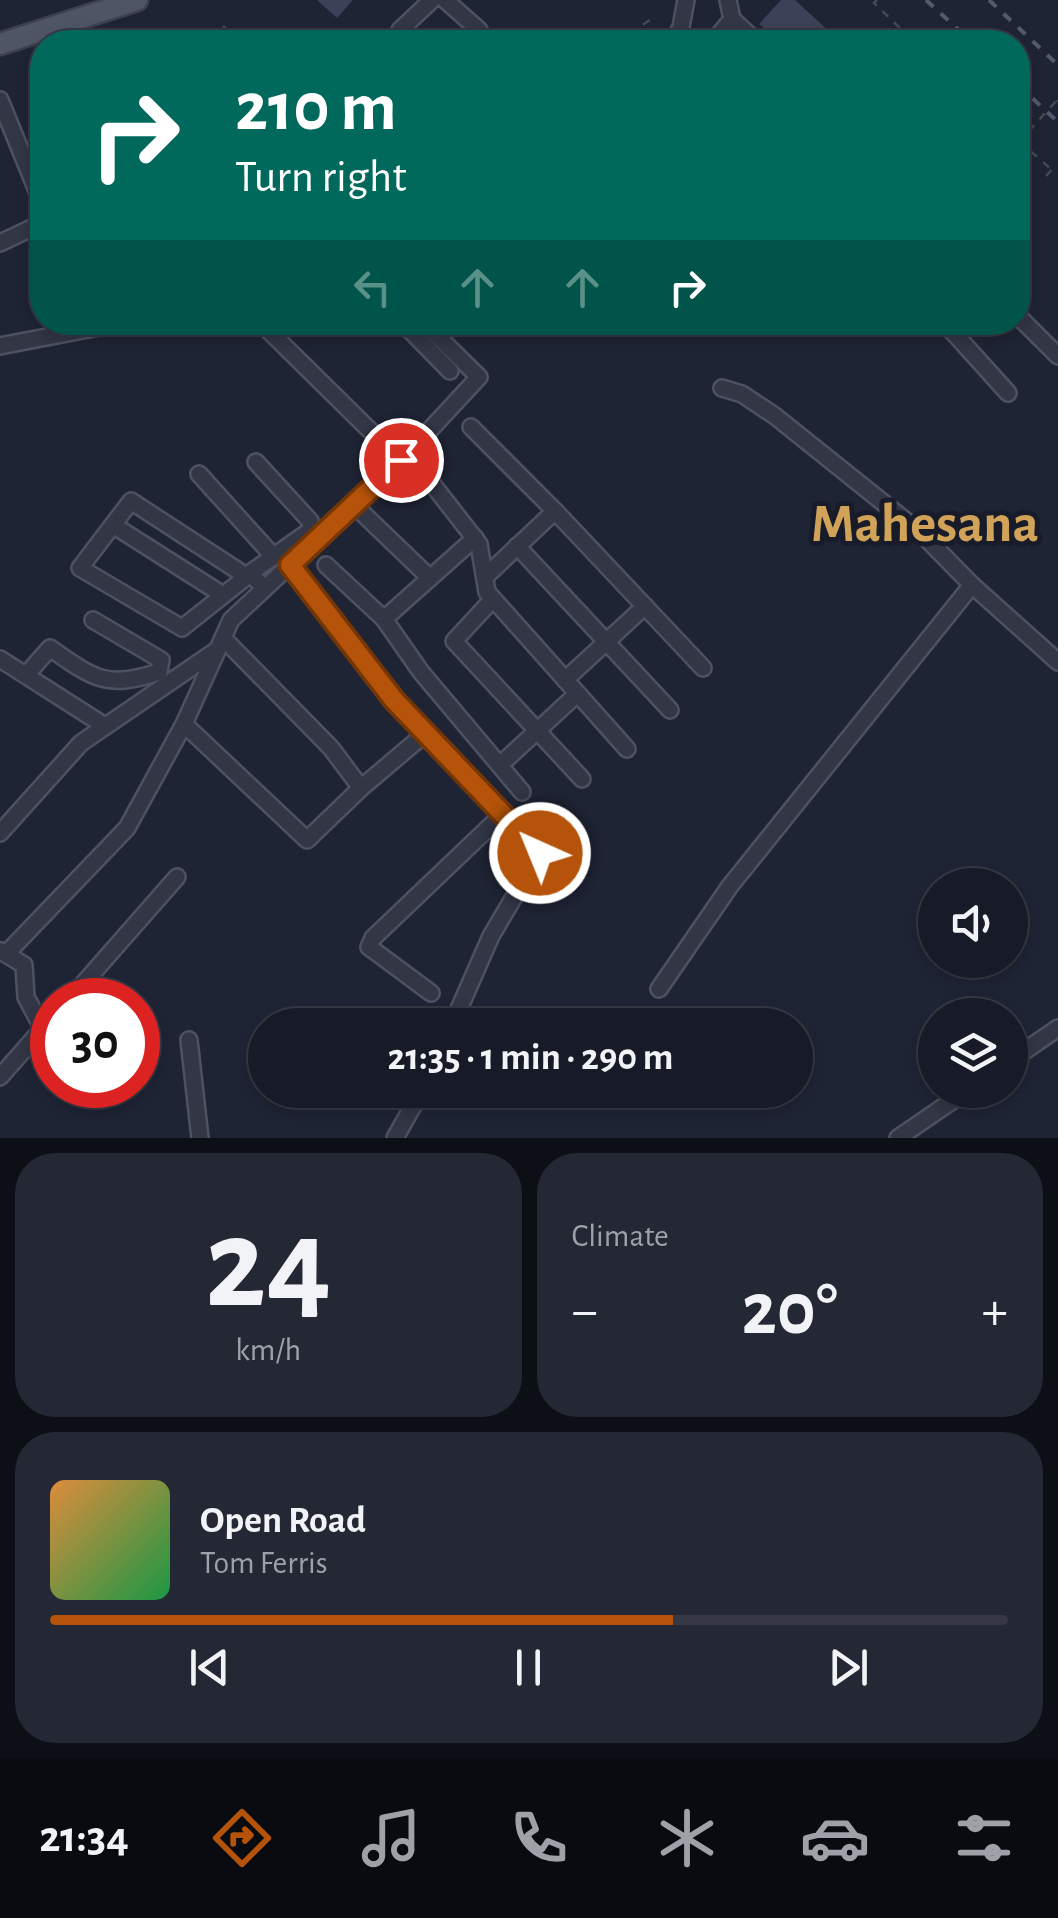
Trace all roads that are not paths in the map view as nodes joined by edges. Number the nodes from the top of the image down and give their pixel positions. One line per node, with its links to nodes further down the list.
1 (137, 0): 7 (main road)
2 (432, 0): 8 (street)
3 (445, 0): 9 (street)
4 (686, 0): 10 (street)
5 (728, 0): 6 (street)
6 (732, 19): 11 (street); 12 (street)
7 (44, 30)
8 (400, 30)
9 (479, 30)
10 (680, 30)
11 (723, 30)
12 (743, 30)
13 (30, 34): 14 (main road)
14 (0, 44)
15 (0, 100): 16 (street)
16 (30, 174)
17 (30, 228): 18 (street)
18 (0, 243)
19 (1030, 328): 26 (street)
20 (48, 335): 25 (street)
21 (273, 335): 31 (street)
22 (414, 335): 27 (street)
23 (436, 335): 31 (street)
24 (960, 335): 29 (street)
25 (0, 346)
26 (1058, 356)
27 (450, 372)
28 (722, 388): 46 (street)
29 (1008, 393)
30 (470, 427): 36 (street)
31 (401, 460): 35 (street)
32 (256, 462): 40 (street)
33 (419, 467): 38 (street)
34 (199, 474): 40 (street)
35 (354, 505): 41 (street); 45 (street)
36 (554, 511): 39 (street); 50 (street)
37 (113, 525): 43 (street); 48 (street); 48 (street)
38 (475, 538): 44 (street); 45 (street)
39 (518, 546): 44 (street); 53 (street)
40 (274, 557): 43 (street)
41 (290, 565): 47 (street); 65 (street)
42 (326, 565): 51 (street)
43 (250, 574): 47 (street); 48 (street)
44 (484, 577): 49 (street)
45 (430, 578): 51 (street)
46 (972, 585): 56 (street); 76 (street)
47 (265, 588): 54 (street)
48 (224, 594)
49 (493, 599): 59 (street); 64 (street)
50 (645, 606): 53 (street); 57 (street)
51 (384, 619): 67 (street)
52 (93, 620): 58 (street)
53 (606, 642): 59 (street); 61 (street)
54 (220, 644): 62 (street); 63 (street); 69 (street)
55 (0, 659): 58 (street)
56 (1058, 662)
57 (703, 668)
58 (26, 676): 63 (street)
59 (565, 680): 60 (street)
60 (578, 694): 64 (street); 66 (street)
61 (670, 710)
62 (184, 724): 69 (street); 74 (street)
63 (105, 726): 72 (street)
64 (537, 731): 67 (street); 68 (street)
65 (426, 733): 69 (street); 71 (street)
66 (626, 749)
67 (500, 765): 70 (street)
68 (582, 779)
69 (361, 788)
70 (522, 792)
71 (503, 814): 77 (street); 79 (street)
72 (0, 833)
73 (177, 876): 75 (street)
74 (3, 952): 78 (street)
75 (88, 978)
76 (659, 988)
77 (431, 993)
78 (30, 1002)
79 (459, 1008)
80 (1058, 1028): 83 (street)
81 (189, 1040): 87 (street)
82 (30, 1044): 84 (street)
83 (1028, 1049)
84 (0, 1077)
85 (412, 1108): 88 (street)
86 (942, 1108): 89 (street)
87 (200, 1138)
88 (394, 1138)
89 (898, 1138)

